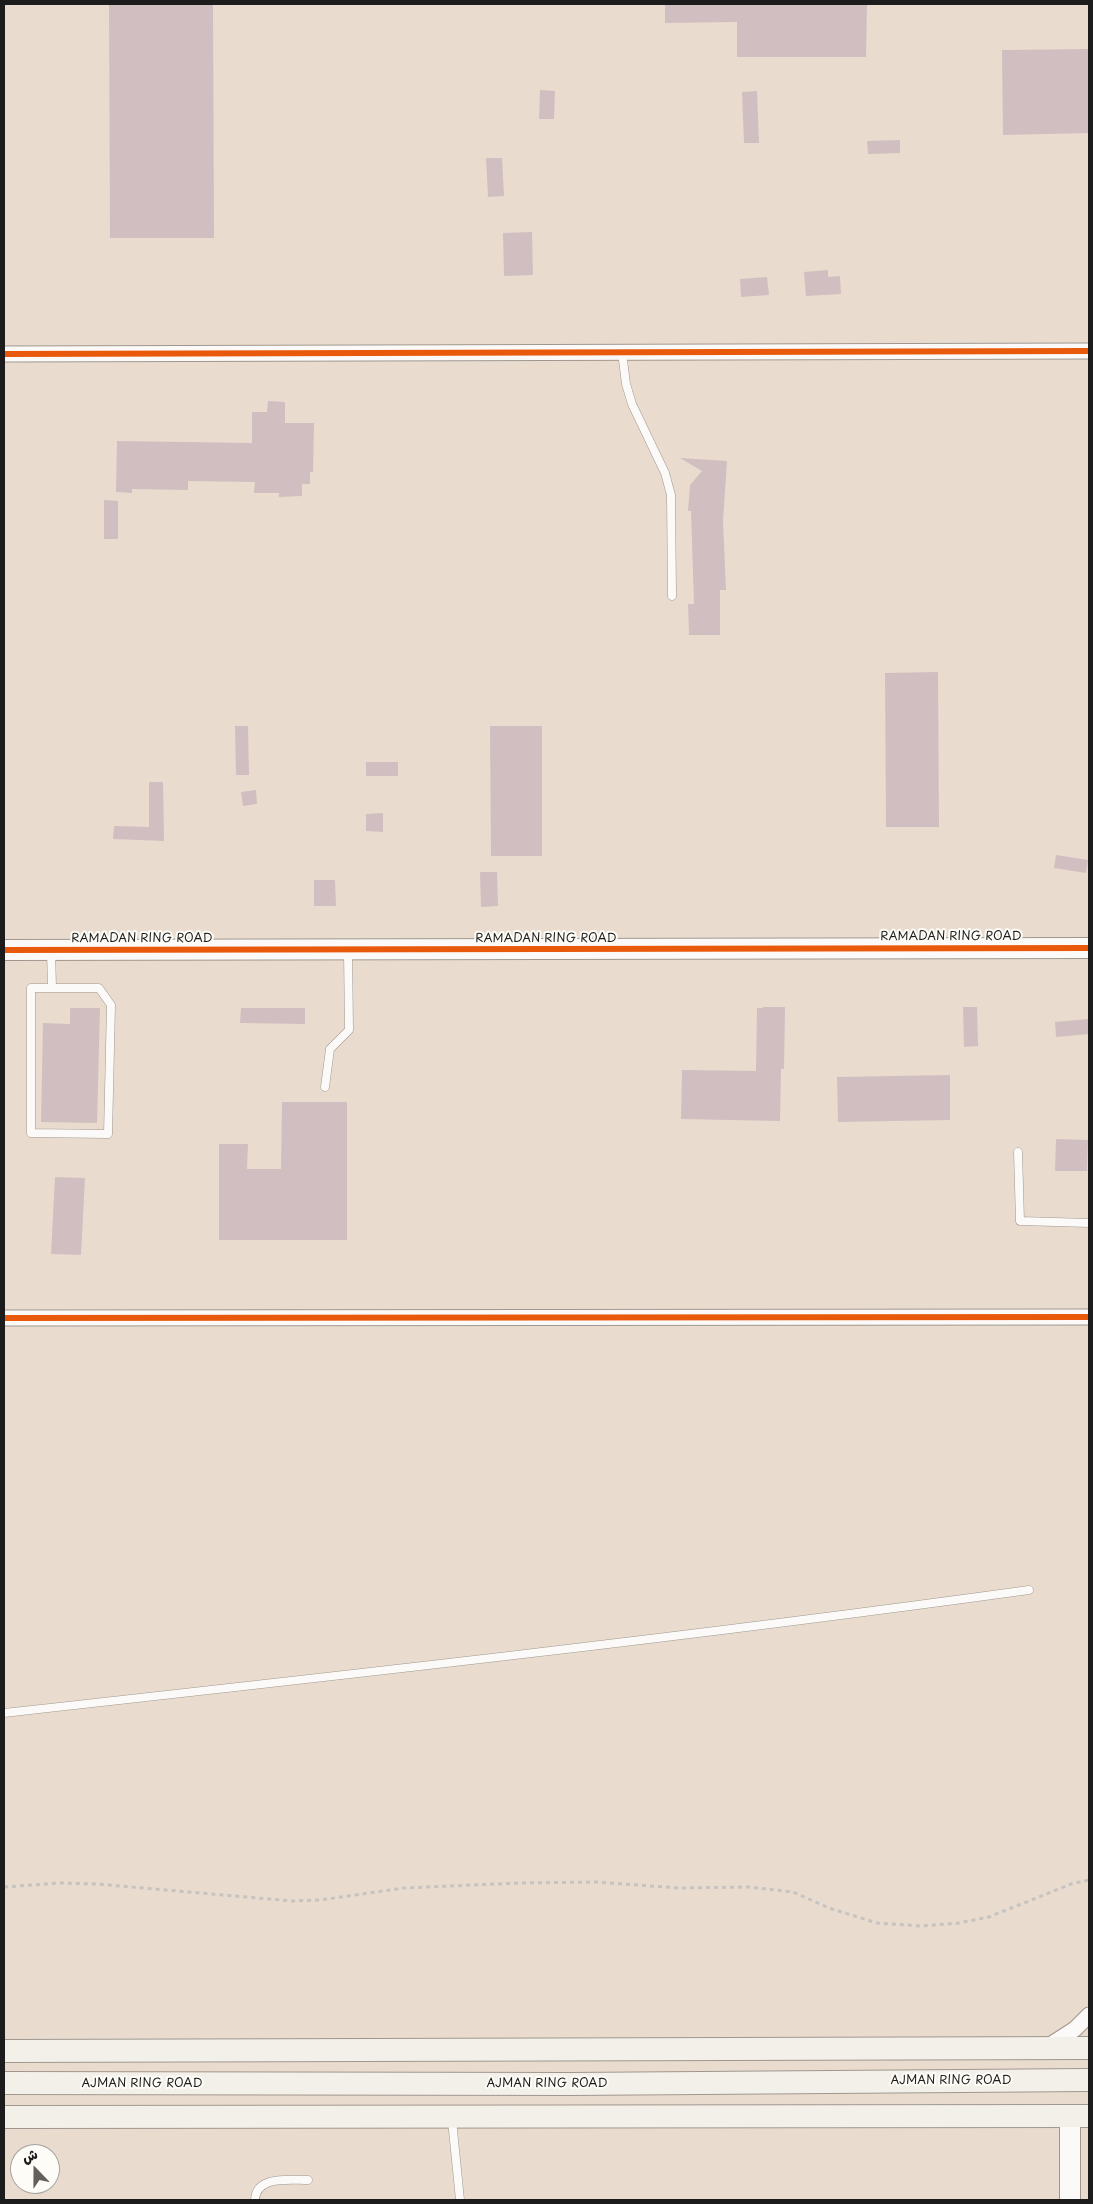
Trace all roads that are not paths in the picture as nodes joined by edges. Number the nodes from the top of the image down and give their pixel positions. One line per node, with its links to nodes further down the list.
1 (1089, 351): 2 (street)
2 (622, 352): 3 (street); 4 (lane)
3 (4, 354)
4 (672, 596)
5 (1089, 948): 8 (street, RAMADAN RING ROAD)
6 (4, 950): 7 (street, RAMADAN RING ROAD)
7 (51, 950): 8 (street, RAMADAN RING ROAD); 9 (lane)
8 (348, 951): 10 (lane)
9 (52, 988): 9 (lane)
10 (325, 1087)
11 (1018, 1152): 12 (lane)
12 (1089, 1223)
13 (1089, 1317): 14 (street)
14 (4, 1318)
15 (1029, 1590): 16 (lane)
16 (4, 1713)
17 (1089, 2015): 18 (street)
18 (1045, 2048): 19 (main road); 20 (main road)
19 (1089, 2048)
20 (4, 2051)
21 (1089, 2080): 22 (main road, AJMAN RING ROAD)
22 (4, 2083)
23 (1080, 2116): 25 (main road); 29 (street)
24 (4, 2117): 25 (main road)
25 (452, 2118): 28 (lane)
26 (308, 2180): 27 (lane)
27 (255, 2200)
28 (460, 2200)
29 (1070, 2200)

